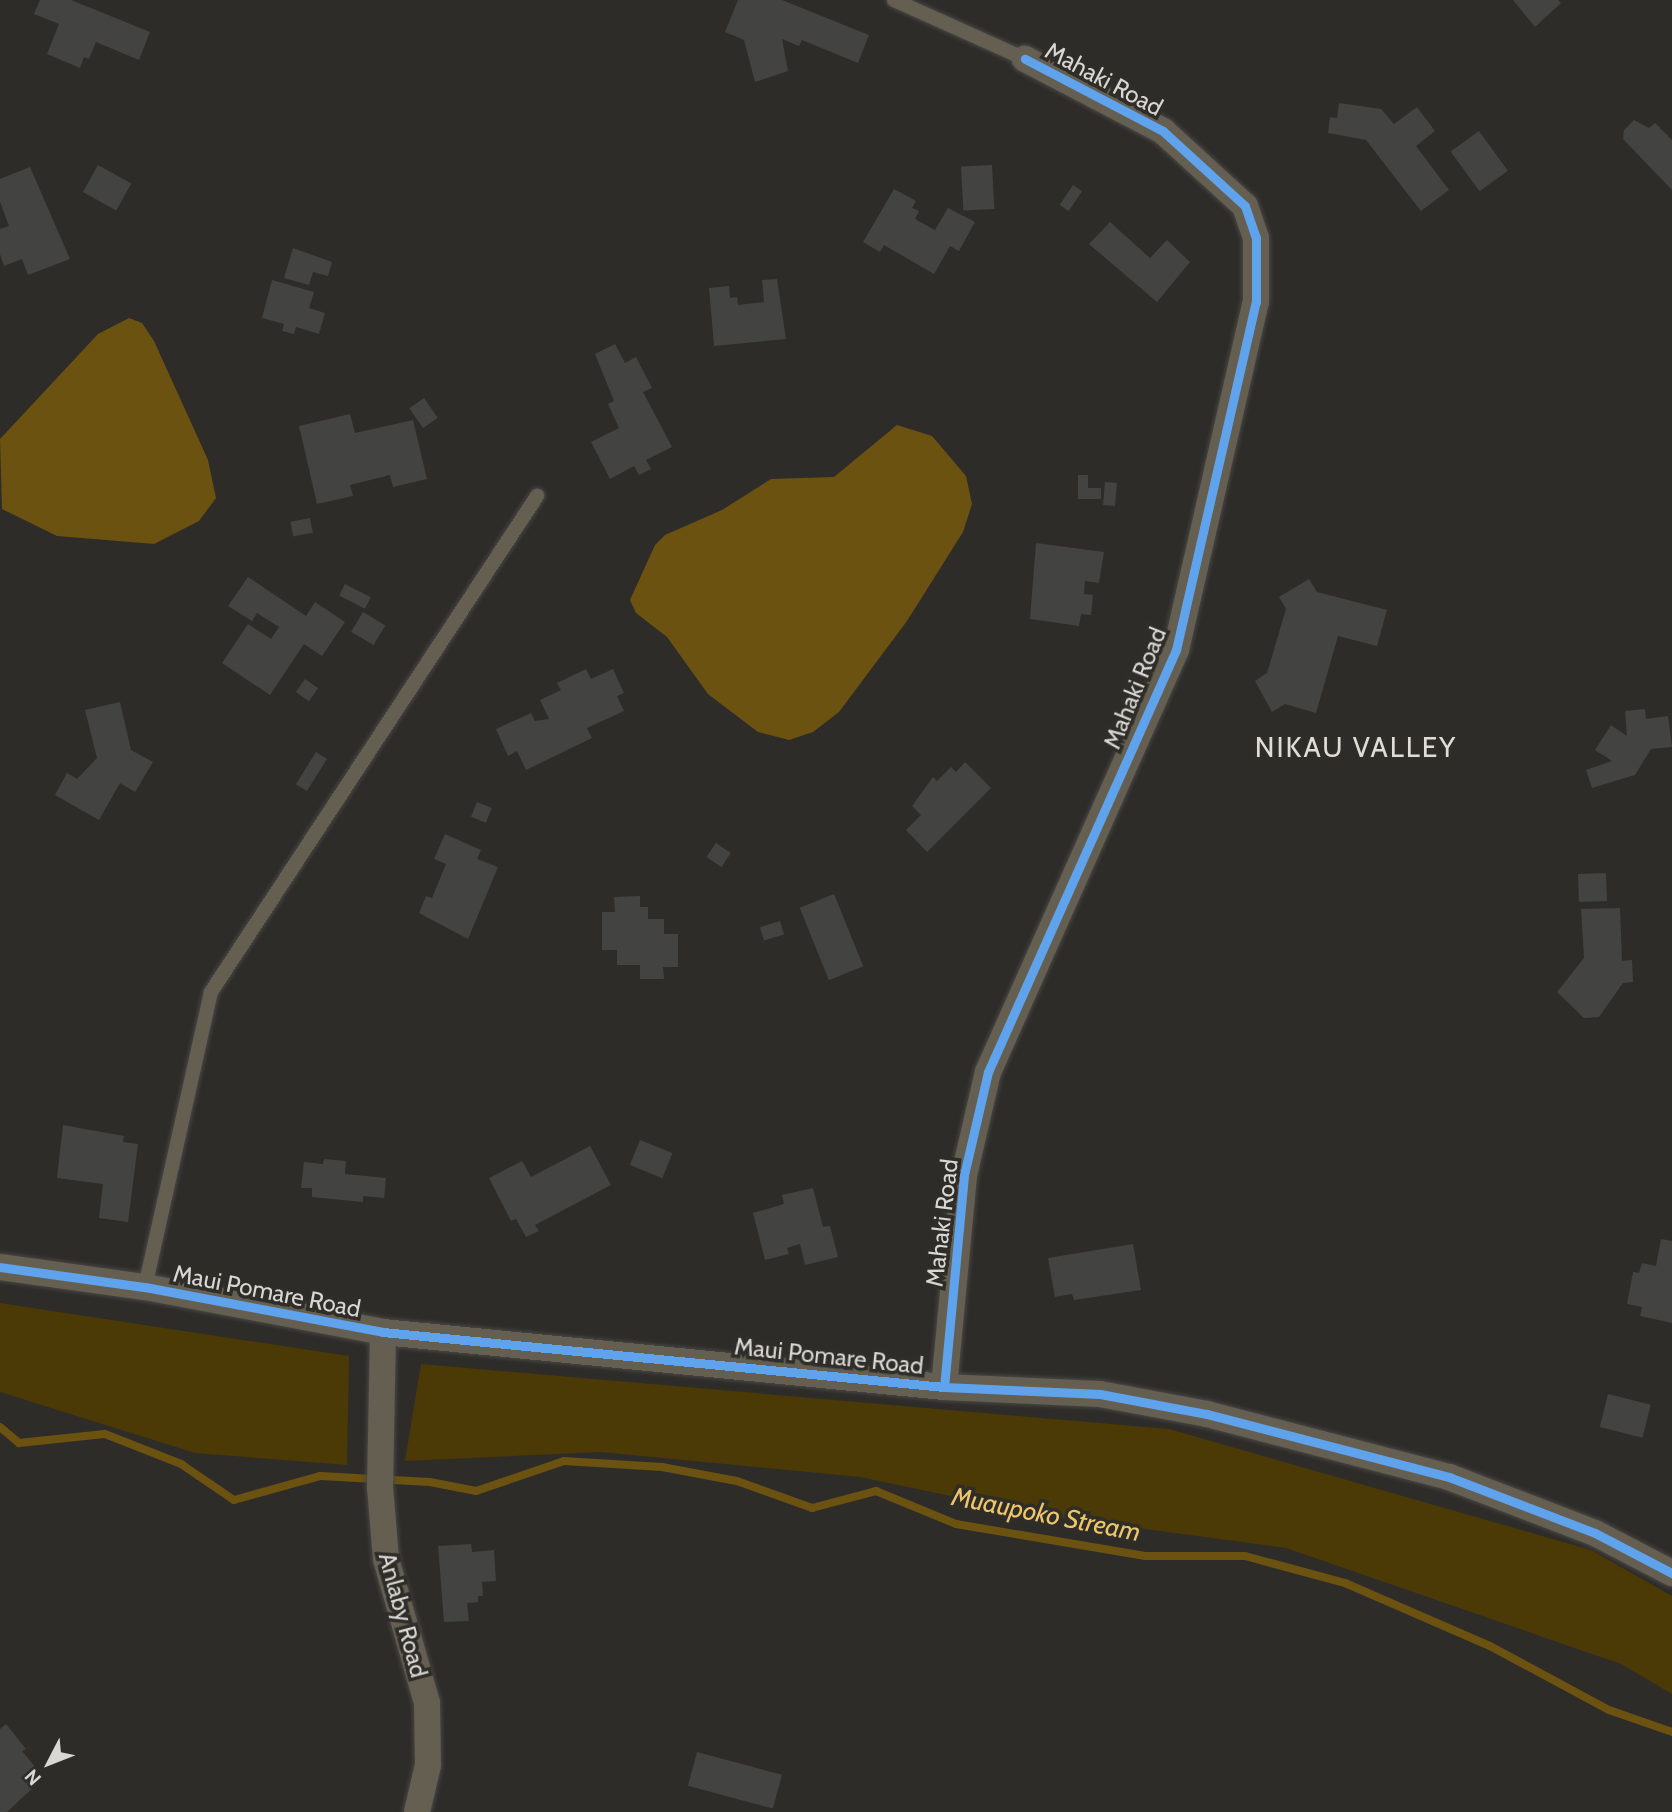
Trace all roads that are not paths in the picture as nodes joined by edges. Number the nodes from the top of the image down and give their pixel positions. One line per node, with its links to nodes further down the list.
1 (894, 0): 2 (lane, Mahaki Road)
2 (1026, 59): 7 (street, Mahaki Road)
3 (537, 496): 5 (lane)
4 (0, 1267): 5 (street, Maui Pomare Road)
5 (145, 1287): 6 (street, Maui Pomare Road)
6 (383, 1332): 7 (street, Maui Pomare Road); 9 (street, Anlaby Road)
7 (944, 1387): 8 (street, Maui Pomare Road)
8 (1672, 1573)
9 (417, 1812)

